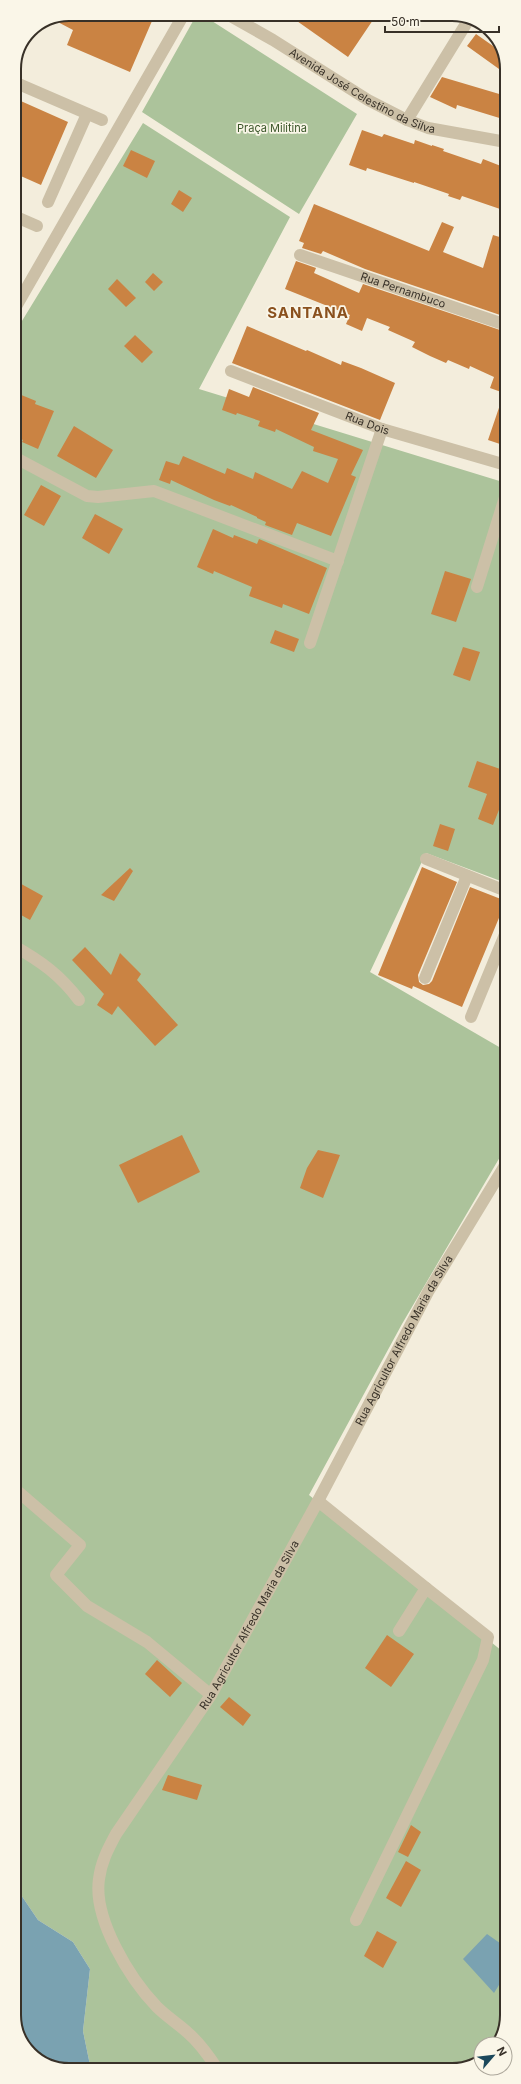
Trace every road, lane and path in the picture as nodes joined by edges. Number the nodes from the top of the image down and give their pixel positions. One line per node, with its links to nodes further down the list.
1 (180, 21): 13 (street)
2 (239, 21): 7 (street, Avenida José Celestino da Silva)
3 (466, 24): 7 (street)
4 (21, 85): 5 (street)
5 (87, 114): 6 (street); 9 (street)
6 (102, 120)
7 (407, 120): 8 (street, Avenida José Celestino da Silva)
8 (500, 141)
9 (48, 202)
10 (21, 219): 11 (street)
11 (37, 226)
12 (300, 255): 14 (street, Rua Pernambuco)
13 (21, 298)
14 (500, 324)
15 (231, 371): 16 (street, Rua Dois)
16 (382, 429): 18 (street, Rua Dois); 20 (street)
17 (21, 461): 20 (street)
18 (500, 463)
19 (500, 513): 21 (street)
20 (338, 561): 22 (street)
21 (477, 587)
22 (310, 644)
23 (426, 859): 24 (street)
24 (467, 876): 25 (street); 28 (street)
25 (500, 889)
26 (500, 947): 30 (street)
27 (21, 950): 29 (street)
28 (425, 978)
29 (79, 1000)
30 (471, 1017)
31 (500, 1174): 33 (street, Rua Agricultor Alfredo Maria da Silva)
32 (21, 1494): 36 (street)
33 (318, 1500): 34 (street); 36 (street, Rua Agricultor Alfredo Maria da Silva)
34 (426, 1588): 35 (street); 37 (street)
35 (399, 1631)
36 (211, 1695): 38 (street, Rua Agricultor Alfredo Maria da Silva)
37 (356, 1920)
38 (213, 2063)

